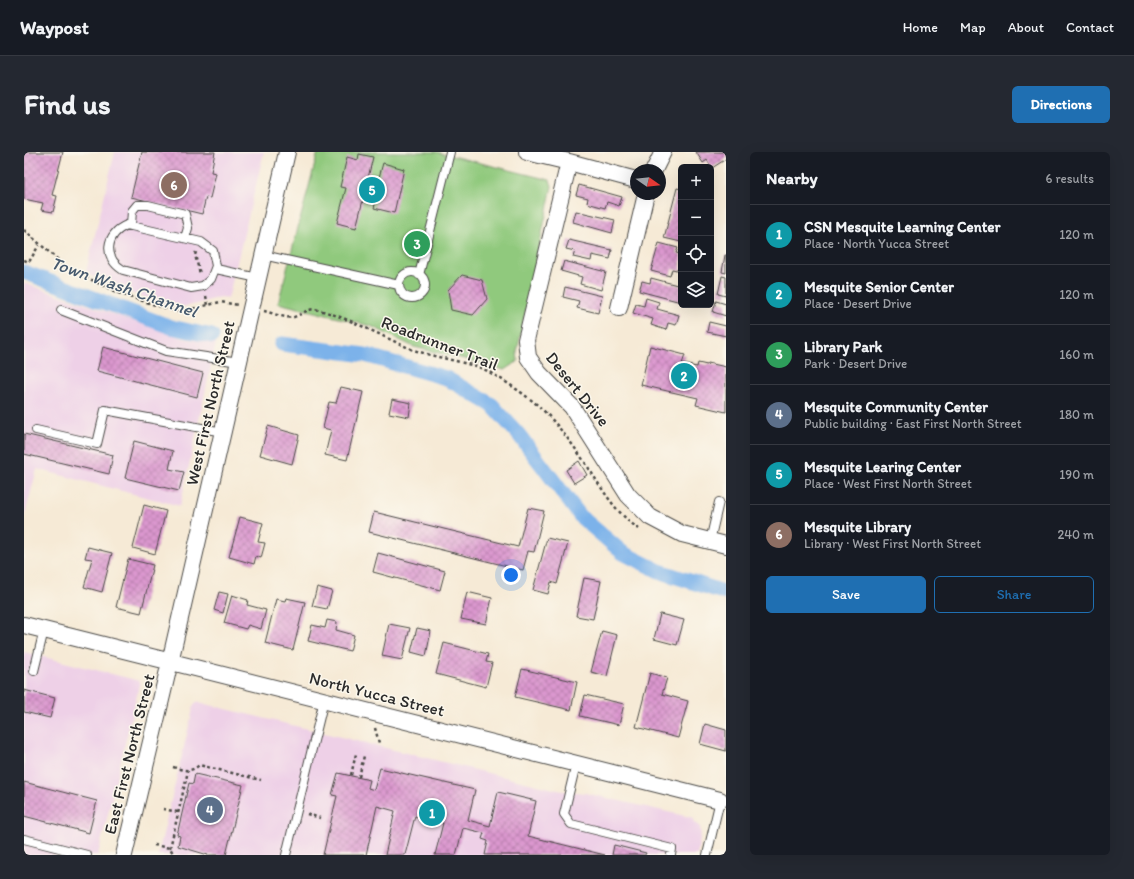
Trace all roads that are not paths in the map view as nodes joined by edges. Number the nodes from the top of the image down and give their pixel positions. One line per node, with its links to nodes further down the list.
1 (287, 152): 11 (street, West First North Street)
2 (450, 152): 13 (lane)
3 (527, 152): 5 (street)
4 (663, 152): 6 (street)
5 (569, 162): 7 (street); 22 (street, Desert Drive)
6 (657, 164)
7 (630, 178)
8 (645, 200): 16 (street)
9 (131, 225): 10 (lane); 10 (lane); 12 (lane)
10 (185, 238): 12 (lane)
11 (263, 255): 14 (street, West First North Street); 15 (lane)
12 (216, 269): 14 (lane)
13 (419, 275): 15 (lane); 15 (lane)
14 (258, 278): 18 (street, West First North Street)
15 (399, 285)
16 (619, 308)
17 (60, 310): 18 (lane)
18 (239, 362): 20 (street, West First North Street)
19 (36, 430): 20 (lane)
20 (223, 432): 26 (street, West First North Street)
21 (719, 502): 22 (lane)
22 (710, 541): 23 (street, Desert Drive)
23 (726, 545)
24 (24, 625): 25 (street, North Yucca Street)
25 (44, 630): 26 (street, North Yucca Street); 27 (lane)
26 (170, 662): 28 (street, North Yucca Street); 33 (street, East First North Street)
27 (34, 671)
28 (324, 700): 29 (street, North Yucca Street); 34 (lane)
29 (576, 764): 30 (street, North Yucca Street); 35 (lane)
30 (720, 800): 36 (lane)
31 (24, 840): 32 (lane)
32 (87, 855)
33 (124, 855)
34 (286, 855)
35 (671, 855)
36 (707, 855)

